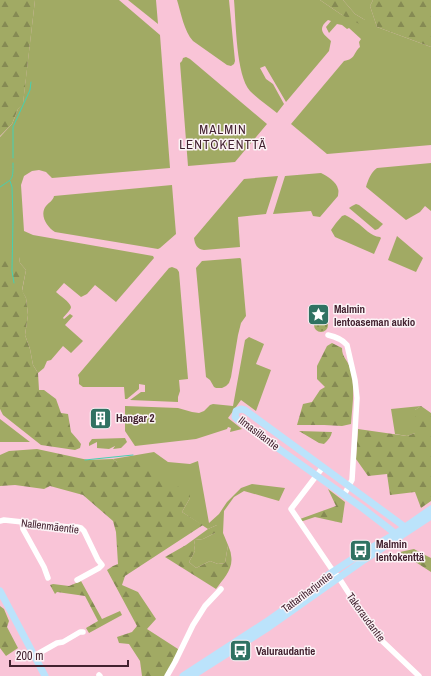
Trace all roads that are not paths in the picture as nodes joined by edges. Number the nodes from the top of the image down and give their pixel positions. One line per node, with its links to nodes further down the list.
1 (328, 335): 4 (street)
2 (323, 467): 3 (street); 3 (main road, Ilmasillantie); 4 (main road, Ilmasillantie)
3 (316, 475): 5 (main road, Ilmasillantie); 12 (street, Takoraudantie)
4 (349, 486): 5 (street); 10 (main road, Ilmasillantie)
5 (344, 495): 11 (main road, Ilmasillantie)
6 (431, 509): 10 (main road, Tattariharjuntie)
7 (431, 516): 10 (main road, Tattariharjuntie)
8 (0, 521): 9 (street, Nallenmäentie)
9 (22, 522): 13 (street); 14 (street, Nallenmäentie)
10 (407, 528): 11 (main road, Tattariharjuntie)
11 (397, 535): 12 (main road, Tattariharjuntie)
12 (336, 575): 19 (main road, Tattariharjuntie); 23 (street, Takoraudantie)
13 (48, 578)
14 (77, 580)
15 (221, 589): 21 (street)
16 (0, 591): 18 (main road)
17 (84, 632): 18 (street)
18 (34, 656): 20 (main road)
19 (197, 673): 22 (main road, Tattariharjuntie)
20 (45, 676)
21 (167, 676)
22 (183, 676)
23 (418, 676)

